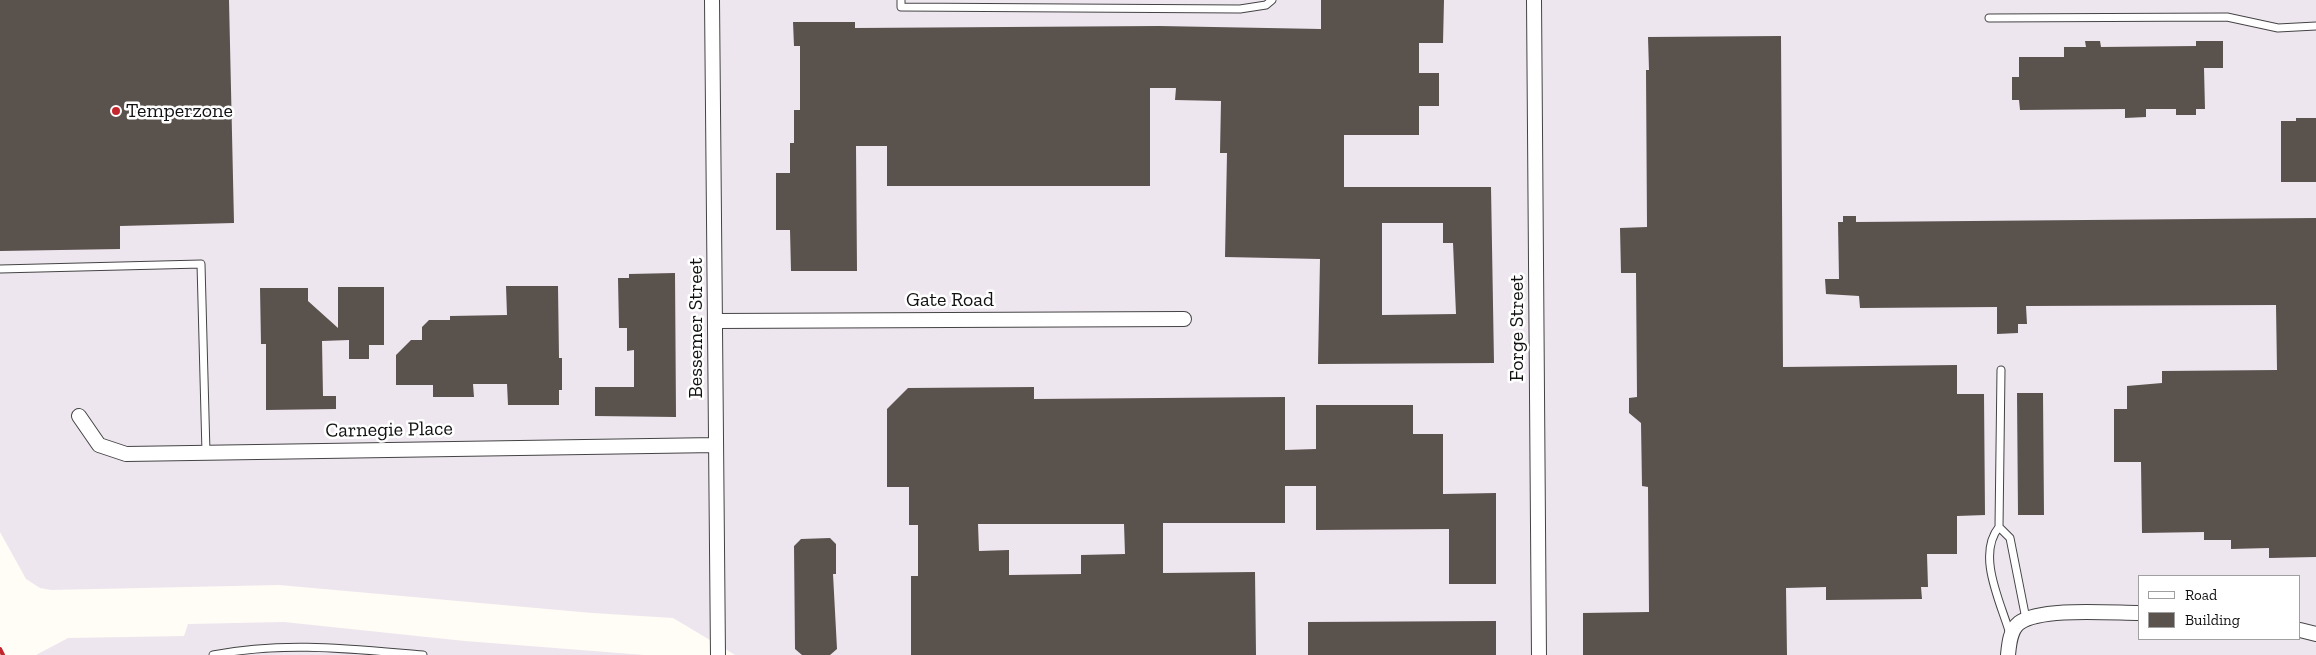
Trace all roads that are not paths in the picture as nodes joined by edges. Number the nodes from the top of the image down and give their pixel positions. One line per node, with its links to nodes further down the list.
1 (712, 0): 9 (street, Bessemer Street)
2 (901, 0): 3 (lane)
3 (1272, 0)
4 (1534, 0): 23 (street, Forge Street)
5 (1990, 18): 6 (lane)
6 (2316, 26)
7 (0, 269): 13 (lane)
8 (1184, 319): 9 (street, Gate Road)
9 (716, 321): 12 (street, Bessemer Street)
10 (2001, 370): 14 (lane)
11 (79, 416): 13 (street, Carnegie Place)
12 (716, 444): 13 (street, Carnegie Place); 22 (street, Bessemer Street)
13 (206, 453)
14 (2000, 527): 16 (lane); 19 (lane)
15 (2138, 613): 16 (street)
16 (2026, 619): 19 (street)
17 (2301, 630): 18 (street)
18 (2316, 634)
19 (2010, 637): 24 (street)
20 (213, 655): 21 (lane)
21 (423, 655)
22 (718, 655)
23 (1539, 655)
24 (2008, 655)

